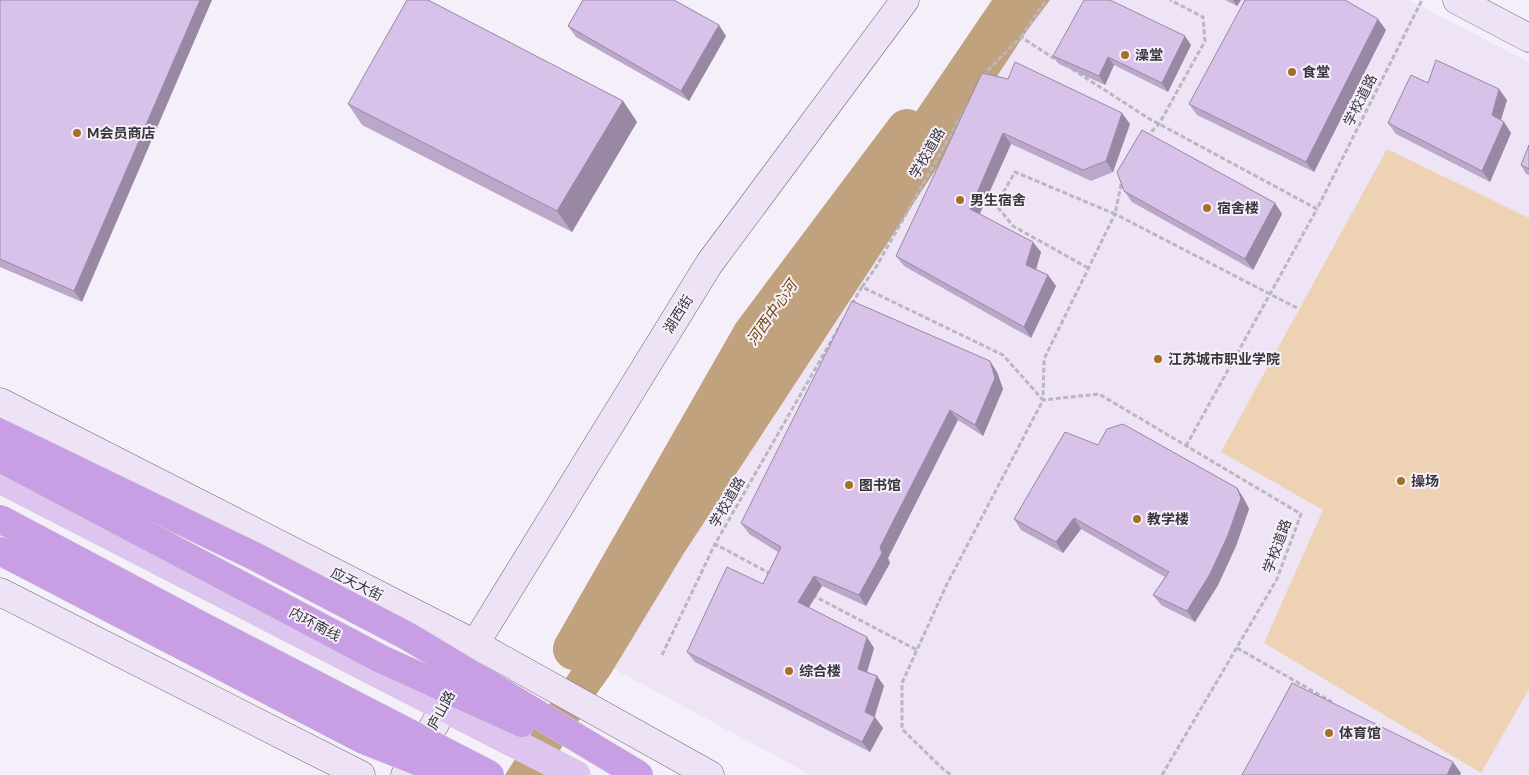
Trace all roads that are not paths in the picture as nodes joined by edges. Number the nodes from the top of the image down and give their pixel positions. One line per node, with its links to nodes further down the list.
1 (905, 0): 12 (street, 湖西街)
2 (1457, 0): 3 (street)
3 (1529, 38)
4 (0, 402): 12 (street, 应天大街)
5 (0, 433): 20 (highway, bridge)
6 (0, 458): 20 (highway, 内环南线, bridge)
7 (0, 479): 13 (main road)
8 (0, 494): 13 (main road)
9 (0, 519): 17 (highway, bridge)
10 (0, 551): 16 (highway, bridge)
11 (0, 592): 14 (street)
12 (475, 644): 13 (street, 庐山路); 21 (street, 应天大街)
13 (440, 714): 15 (street, 庐山路); 18 (main road); 19 (main road)
14 (361, 775)
15 (405, 775)
16 (453, 775)
17 (490, 775)
18 (536, 775)
19 (576, 775)
20 (638, 775)
21 (710, 775)

